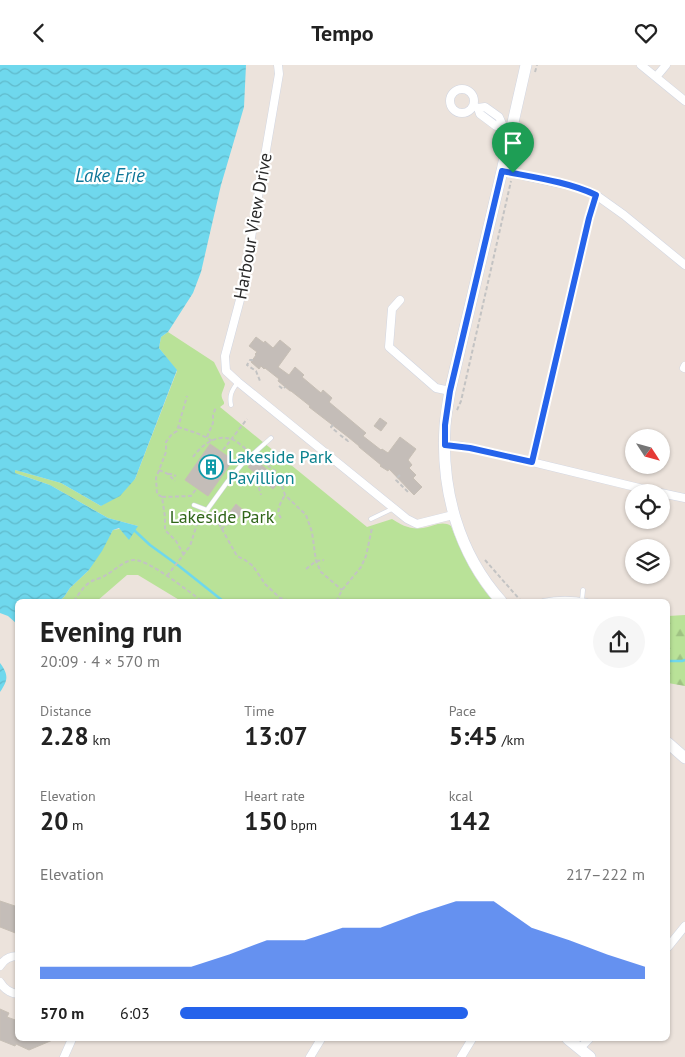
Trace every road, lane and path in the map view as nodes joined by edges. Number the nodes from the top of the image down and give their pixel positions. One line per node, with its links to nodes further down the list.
1 (278, 65): 15 (street, Harbour View Drive)
2 (526, 65): 8 (street)
3 (642, 65): 5 (street)
4 (666, 65): 5 (street)
5 (656, 77): 6 (street)
6 (685, 101)
7 (476, 107): 8 (street)
8 (507, 127): 9 (street)
9 (502, 171): 11 (street); 19 (street)
10 (512, 179): 23 (path)
11 (596, 195): 12 (street); 38 (street)
12 (685, 265)
13 (400, 300): 19 (street)
14 (253, 360): 16 (path)
15 (238, 381): 21 (lane); 54 (street, Harbour View Drive)
16 (260, 381)
17 (279, 386): 18 (path)
18 (285, 387)
19 (450, 391): 34 (street)
20 (187, 396): 26 (path)
21 (231, 405)
22 (216, 407): 29 (path)
23 (455, 415)
24 (247, 419): 31 (path)
25 (333, 425): 27 (path)
26 (178, 427): 29 (path); 39 (path)
27 (338, 433)
28 (340, 435): 32 (path)
29 (206, 437): 33 (path)
30 (271, 438): 36 (lane)
31 (232, 439): 33 (path); 35 (path); 36 (path)
32 (350, 439)
33 (212, 441): 37 (path)
34 (445, 445): 38 (street); 57 (street)
35 (223, 450)
36 (252, 454): 49 (path); 55 (lane)
37 (193, 457)
38 (532, 462): 45 (street)
39 (159, 470): 40 (path); 51 (path)
40 (168, 474): 42 (path); 43 (path)
41 (400, 475): 47 (path)
42 (176, 476)
43 (175, 481)
44 (257, 481): 48 (path)
45 (625, 484)
46 (197, 488): 51 (path)
47 (409, 493)
48 (261, 495)
49 (284, 495): 58 (path); 65 (path)
50 (670, 495): 52 (street)
51 (162, 497): 63 (path)
52 (685, 498)
53 (194, 505): 55 (lane)
54 (394, 508): 57 (street, Harbour View Drive); 59 (lane)
55 (207, 510): 61 (path); 63 (path)
56 (234, 515): 61 (path)
57 (453, 515): 74 (street)
58 (281, 518)
59 (371, 519)
60 (372, 528): 69 (path)
61 (221, 529): 72 (path)
62 (480, 555): 75 (path)
63 (183, 556): 67 (path)
64 (324, 560): 65 (path)
65 (316, 561): 66 (path); 69 (path)
66 (306, 569)
67 (167, 576): 70 (path); 71 (path)
68 (583, 590): 78 (lane)
69 (342, 591): 73 (path)
70 (75, 599)
71 (199, 599)
72 (284, 599)
73 (337, 599)
74 (499, 599)
75 (519, 599)
76 (550, 599): 77 (lane)
77 (578, 599)
78 (582, 599)
79 (670, 745): 80 (street)
80 (685, 758)
81 (685, 926): 82 (street)
82 (670, 945)
83 (15, 956): 84 (street)
84 (0, 966)
85 (0, 982): 86 (street)
86 (15, 994)
87 (71, 1041): 93 (street)
88 (320, 1041): 94 (street)
89 (471, 1041): 95 (street)
90 (571, 1041): 92 (street)
91 (586, 1041): 92 (street)
92 (580, 1048): 96 (street)
93 (64, 1057)
94 (310, 1057)
95 (461, 1057)
96 (590, 1057)

